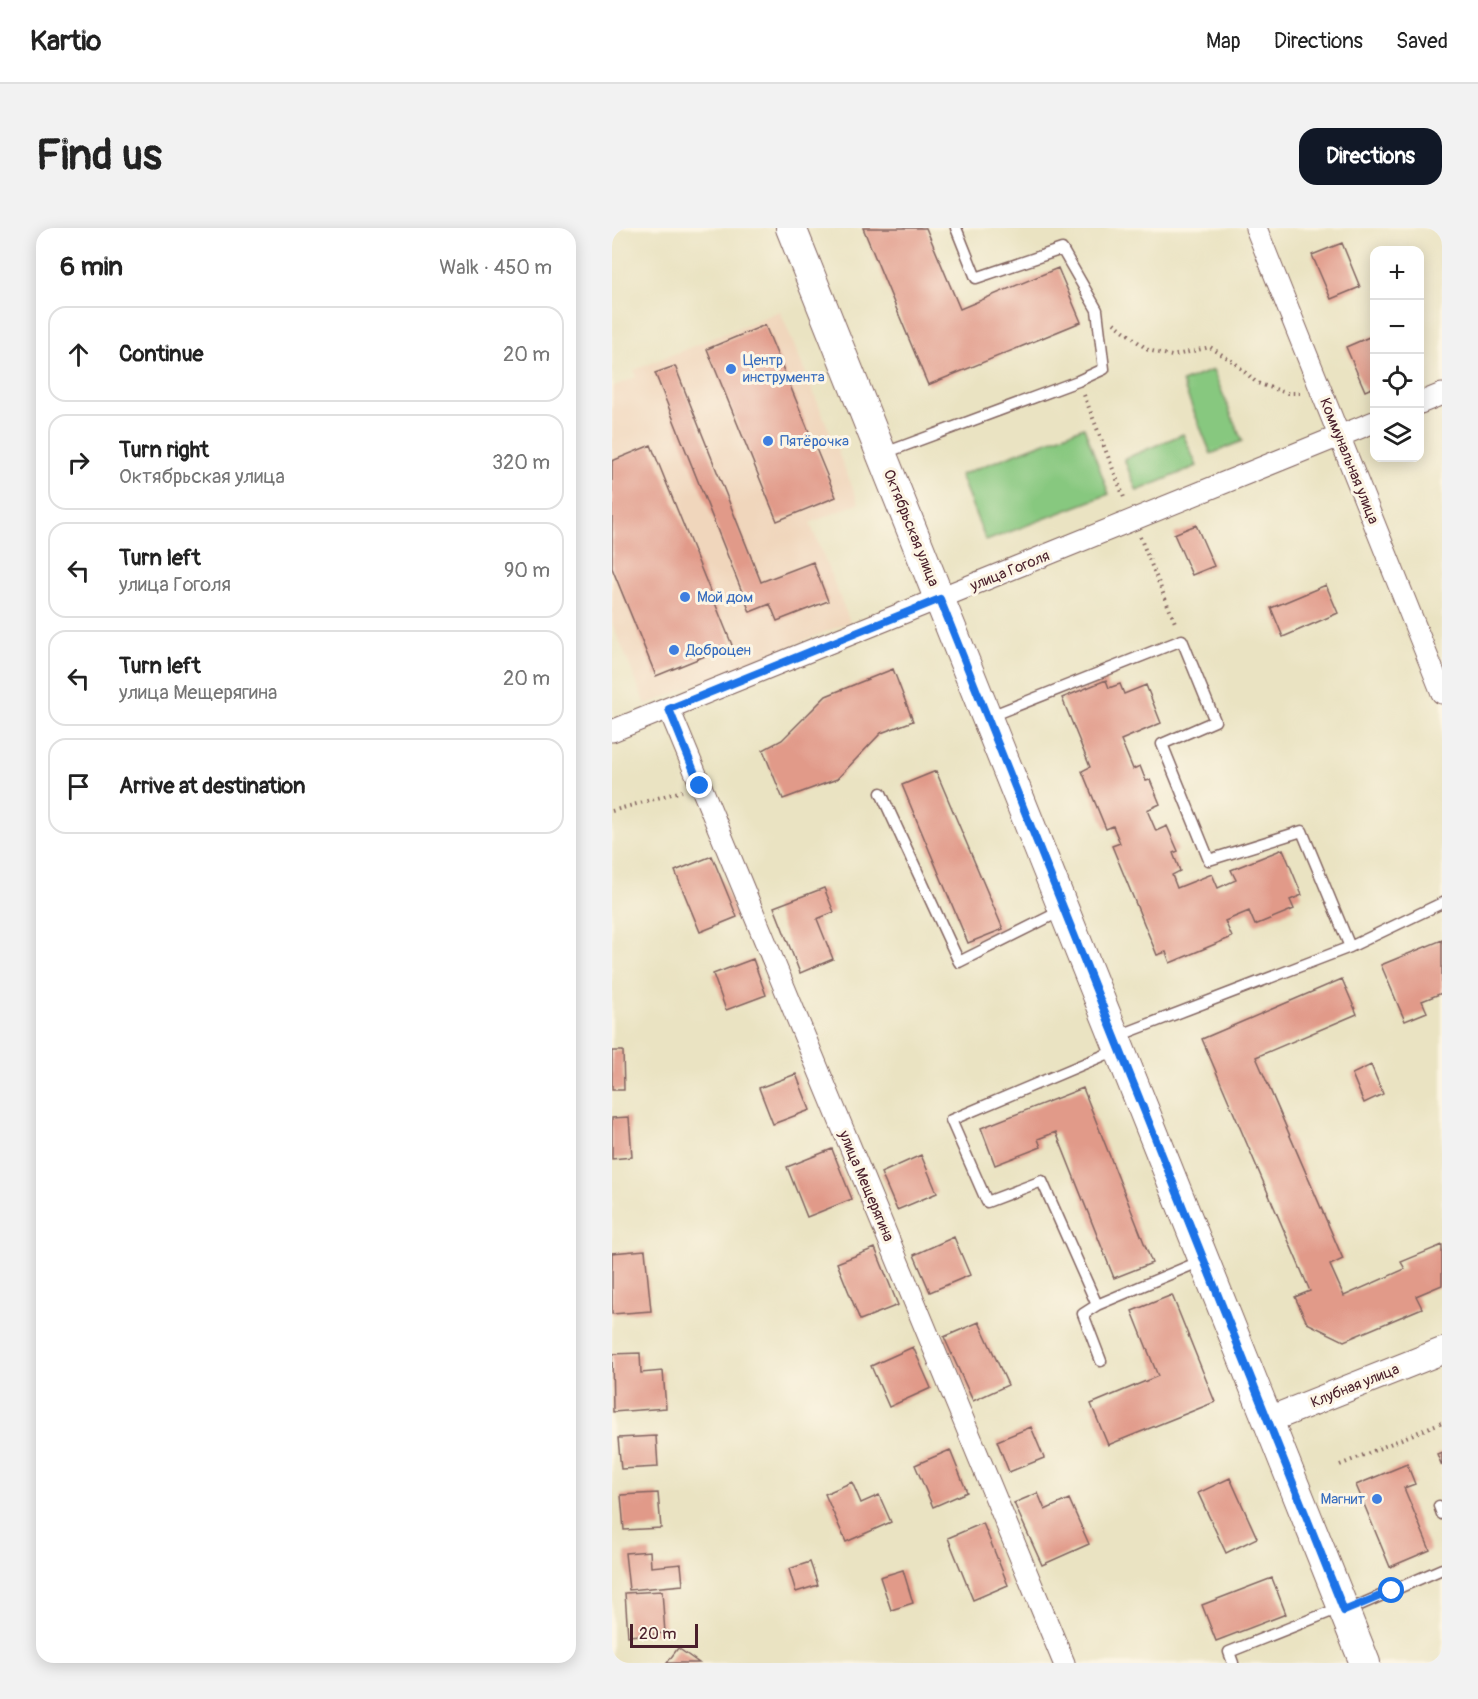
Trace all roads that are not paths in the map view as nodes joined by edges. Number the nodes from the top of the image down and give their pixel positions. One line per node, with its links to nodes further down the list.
1 (791, 228): 8 (main road, Октябрьская улица)
2 (956, 228): 8 (lane)
3 (1256, 228): 7 (street, Коммунальная улица)
4 (1442, 394): 5 (street)
5 (1424, 401)
6 (1370, 424): 7 (street, улица Гоголя)
7 (1339, 437): 9 (street, улица Гоголя); 10 (street, Коммунальная улица)
8 (882, 454): 9 (main road, Октябрьская улица)
9 (940, 599): 11 (street, улица Гоголя); 12 (main road, Октябрьская улица)
10 (1442, 693)
11 (669, 709): 13 (street, улица Гоголя); 26 (street, улица Мещерягина)
12 (987, 717): 16 (main road, Октябрьская улица); 17 (lane)
13 (612, 731)
14 (881, 793): 16 (lane)
15 (1442, 903): 17 (lane)
16 (1064, 910): 18 (main road, Октябрьская улица)
17 (1350, 947): 18 (lane)
18 (1117, 1043): 19 (main road, Октябрьская улица); 20 (lane)
19 (1204, 1260): 20 (lane); 23 (main road, Октябрьская улица)
20 (1097, 1305): 22 (lane)
21 (1442, 1352): 23 (street, Клубная улица)
22 (1101, 1361)
23 (1268, 1420): 25 (main road, Октябрьская улица)
24 (1442, 1569): 25 (lane)
25 (1343, 1609): 27 (lane); 28 (main road, Октябрьская улица)
26 (1064, 1663)
27 (1233, 1663)
28 (1365, 1663)

